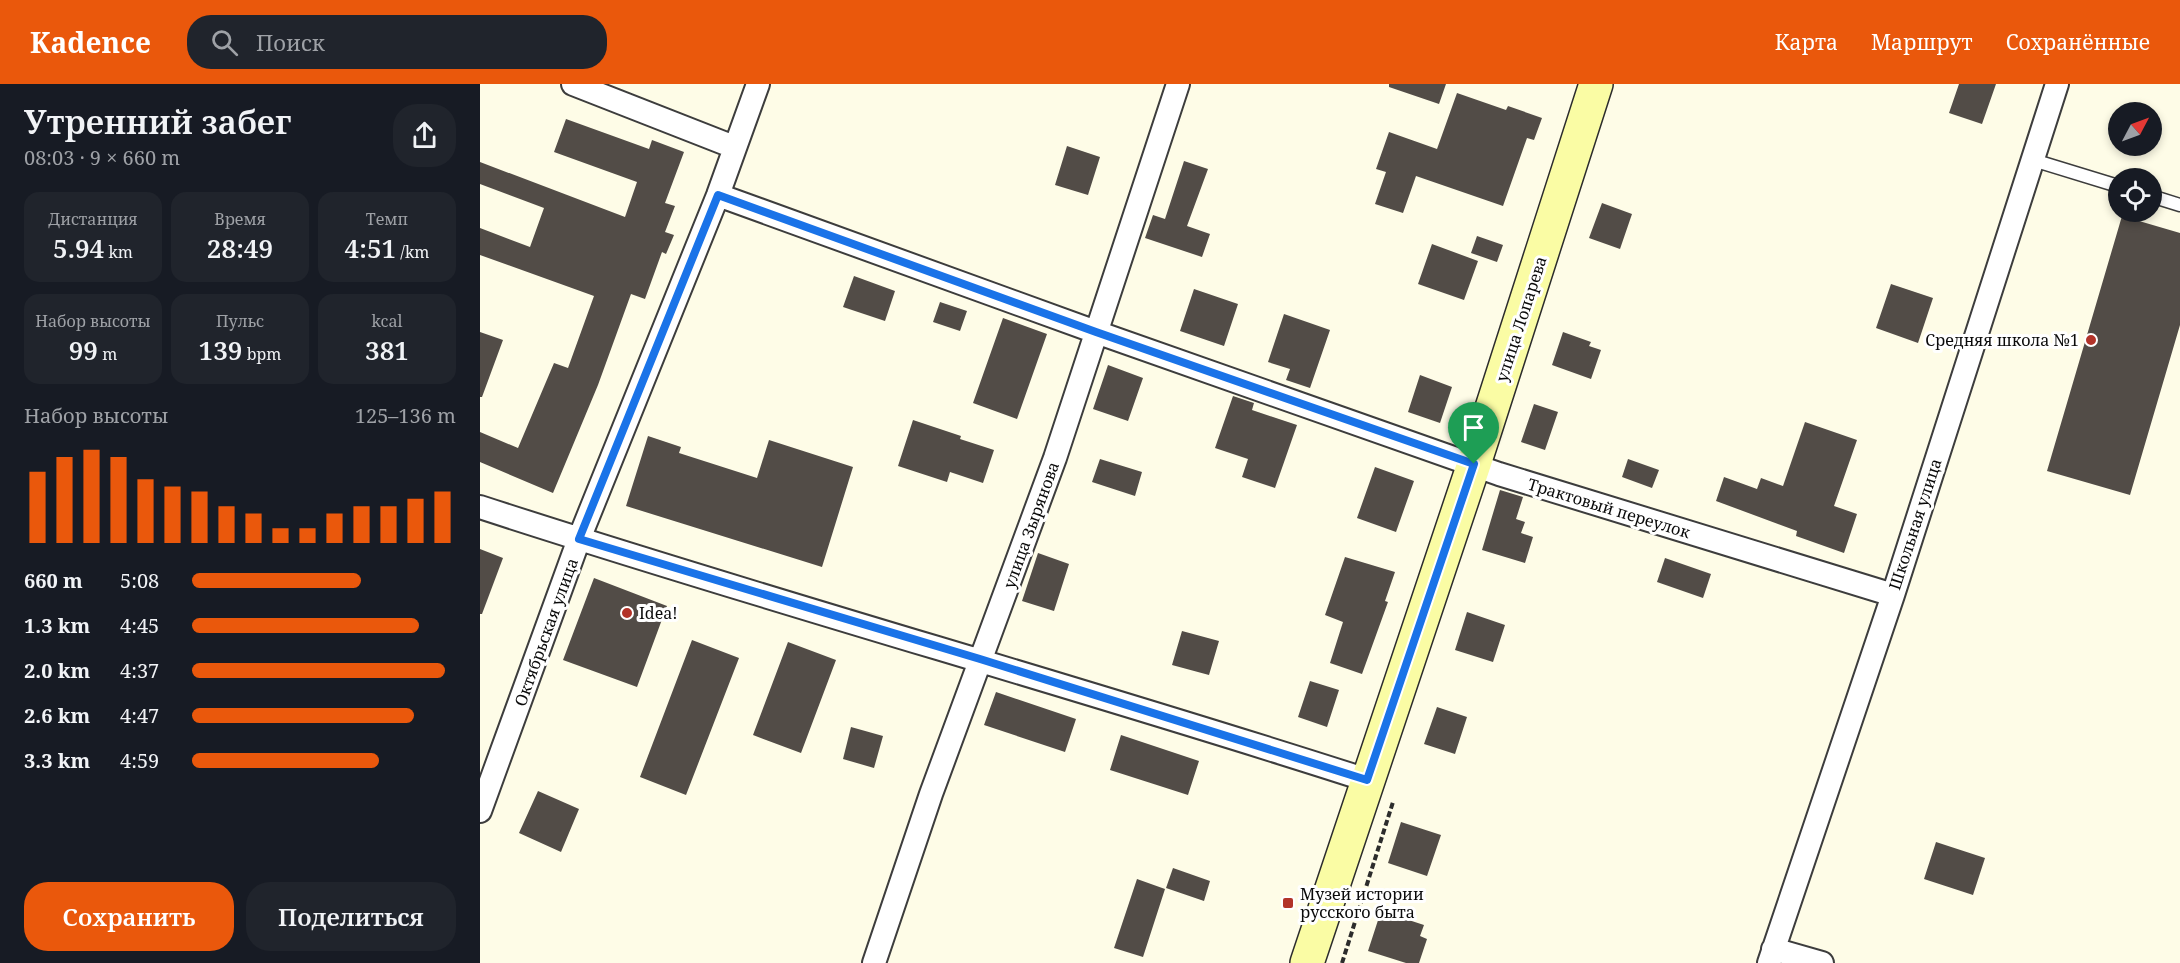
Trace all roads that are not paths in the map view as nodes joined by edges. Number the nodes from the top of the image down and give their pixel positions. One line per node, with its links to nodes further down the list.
1 (573, 84): 6 (street)
2 (758, 84): 6 (street, Октябрьская улица)
3 (1178, 84): 12 (street, улица Зырянова)
4 (1596, 84): 13 (main road, улица Лопарева)
5 (2057, 84): 7 (street, Школьная улица)
6 (734, 147): 9 (street, Октябрьская улица)
7 (2033, 160): 8 (lane); 16 (street, Школьная улица)
8 (2108, 183)
9 (718, 195): 12 (street, Трактовый переулок); 15 (street, Октябрьская улица)
10 (2162, 199): 11 (lane)
11 (2180, 205)
12 (1096, 332): 13 (street, Трактовый переулок); 17 (street, улица Зырянова)
13 (1474, 464): 16 (street, Трактовый переулок); 18 (main road, улица Лопарева)
14 (480, 507): 15 (street)
15 (579, 539): 17 (street); 19 (street, Октябрьская улица)
16 (1893, 595): 20 (street, Школьная улица)
17 (980, 659): 18 (street); 21 (street, улица Зырянова)
18 (1367, 780): 22 (main road, улица Лопарева)
19 (480, 811)
20 (1771, 956): 23 (street)
21 (874, 963)
22 (1307, 963)
23 (1822, 963)

